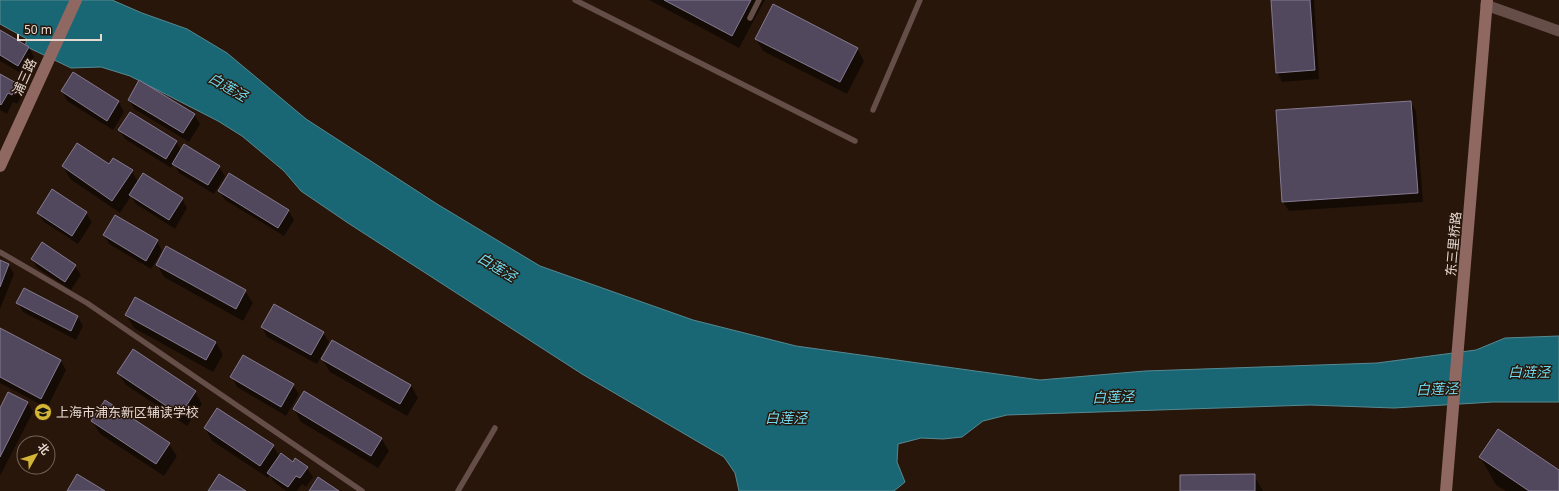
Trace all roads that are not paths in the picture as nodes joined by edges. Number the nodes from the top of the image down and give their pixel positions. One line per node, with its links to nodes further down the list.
1 (76, 0): 10 (street, 浦三路)
2 (575, 0): 9 (lane)
3 (759, 0): 6 (lane)
4 (920, 0): 8 (lane)
5 (1486, 2): 7 (street); 15 (street, 东三里桥路)
6 (750, 18)
7 (1559, 31)
8 (873, 110)
9 (855, 141)
10 (0, 166)
11 (0, 252): 13 (lane)
12 (495, 428): 14 (lane)
13 (362, 491)
14 (458, 491)
15 (1446, 491)

